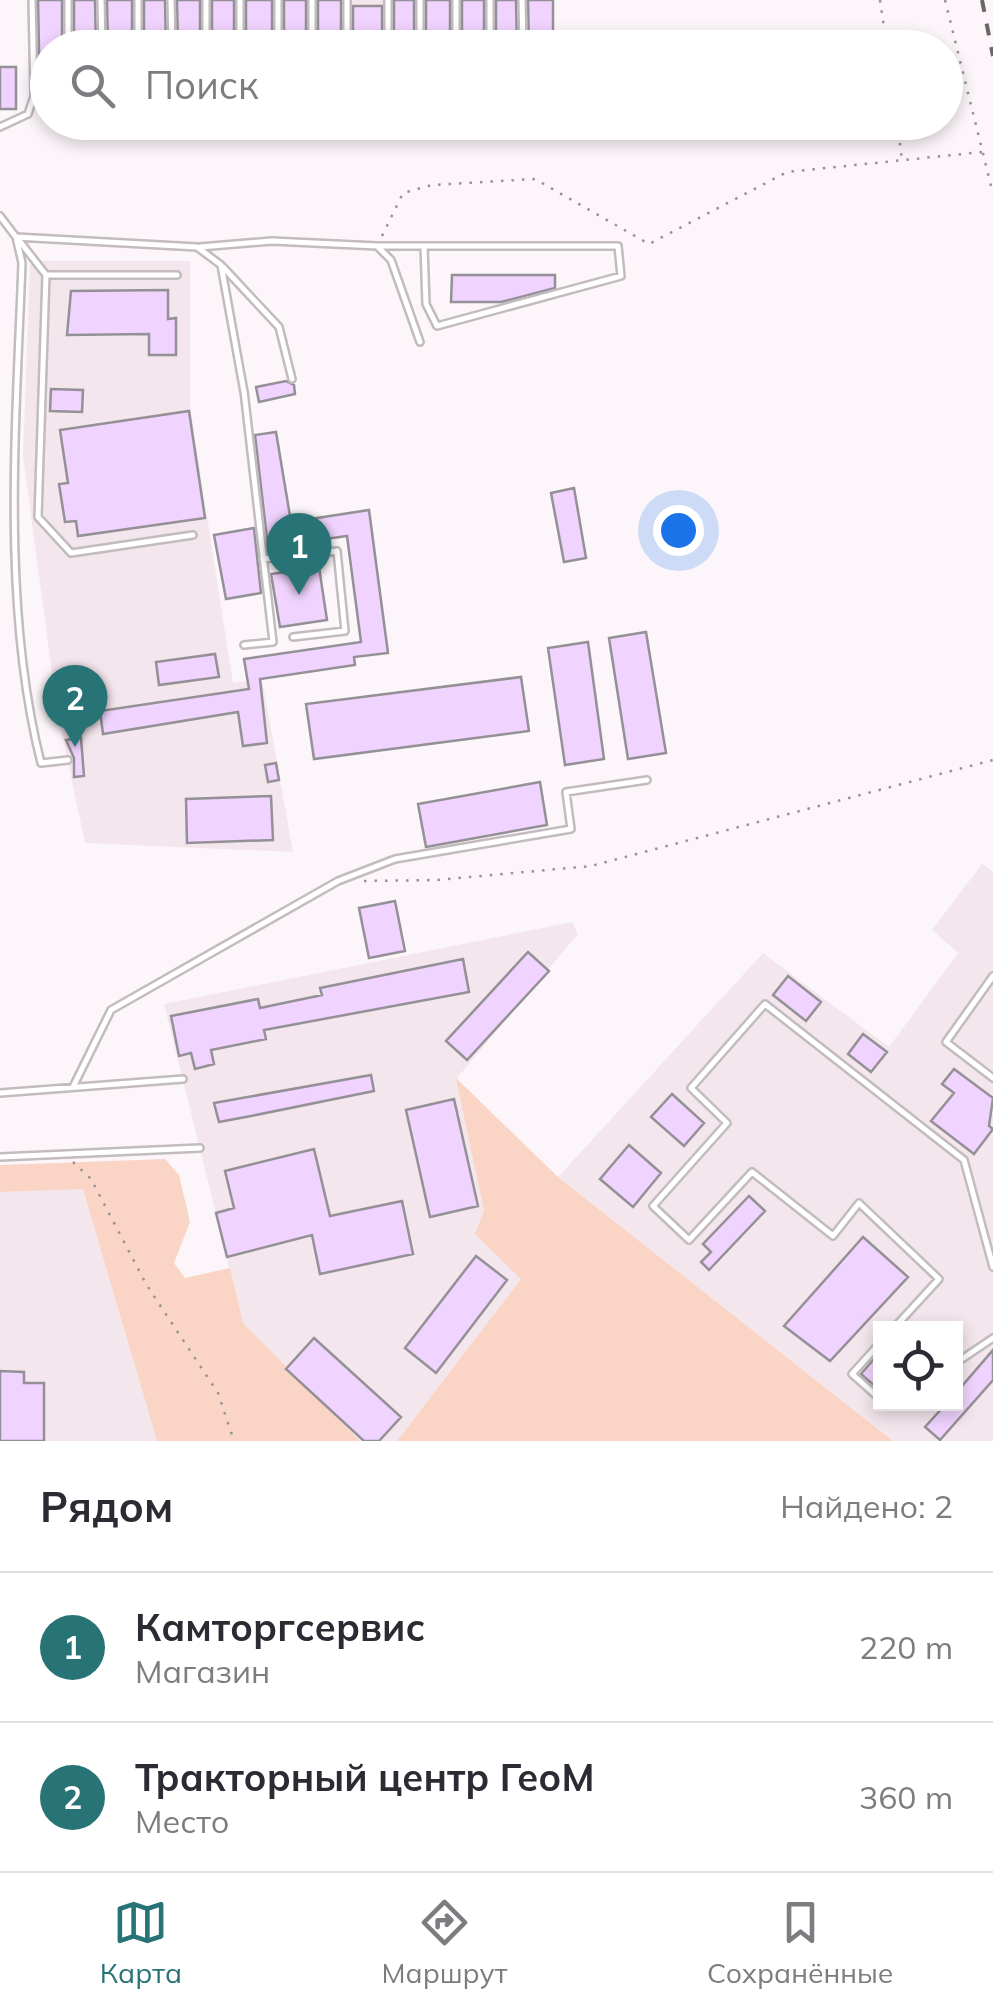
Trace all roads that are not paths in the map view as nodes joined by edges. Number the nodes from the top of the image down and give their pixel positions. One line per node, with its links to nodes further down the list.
1 (32, 0): 16 (lane)
2 (68, 0): 17 (lane)
3 (101, 0): 18 (lane)
4 (138, 0): 19 (lane)
5 (172, 0): 20 (lane)
6 (206, 0): 21 (lane)
7 (240, 0): 22 (lane)
8 (278, 0): 23 (lane)
9 (312, 0): 24 (lane)
10 (347, 0): 25 (lane)
11 (388, 0): 26 (lane)
12 (420, 0): 27 (lane)
13 (456, 0): 28 (lane)
14 (490, 0): 29 (lane)
15 (522, 0): 30 (lane)
16 (33, 30)
17 (68, 30)
18 (102, 30)
19 (138, 30)
20 (172, 30)
21 (206, 30)
22 (240, 30)
23 (278, 30)
24 (312, 30)
25 (347, 30)
26 (388, 30)
27 (420, 30)
28 (456, 30)
29 (490, 30)
30 (523, 30)
31 (30, 108): 32 (lane)
32 (0, 127)
33 (0, 216): 34 (lane)
34 (16, 236): 37 (lane); 39 (lane); 47 (lane)
35 (377, 246): 36 (lane); 37 (lane); 41 (lane)
36 (424, 246): 36 (lane)
37 (197, 247): 38 (lane)
38 (220, 265): 42 (lane); 44 (lane)
39 (46, 275): 40 (lane); 43 (lane)
40 (177, 275)
41 (420, 342)
42 (292, 380)
43 (193, 535)
44 (264, 559): 45 (lane); 46 (lane)
45 (294, 636)
46 (244, 645)
47 (68, 760)
48 (647, 780): 52 (lane)
49 (993, 976): 50 (lane)
50 (993, 1078)
51 (183, 1079): 52 (lane)
52 (73, 1088): 53 (lane)
53 (0, 1093)
54 (200, 1148): 55 (lane)
55 (0, 1157)
56 (993, 1267): 57 (lane)
57 (900, 1321)
58 (993, 1338): 60 (lane)
59 (873, 1351): 61 (lane)
60 (963, 1358)
61 (873, 1392)

